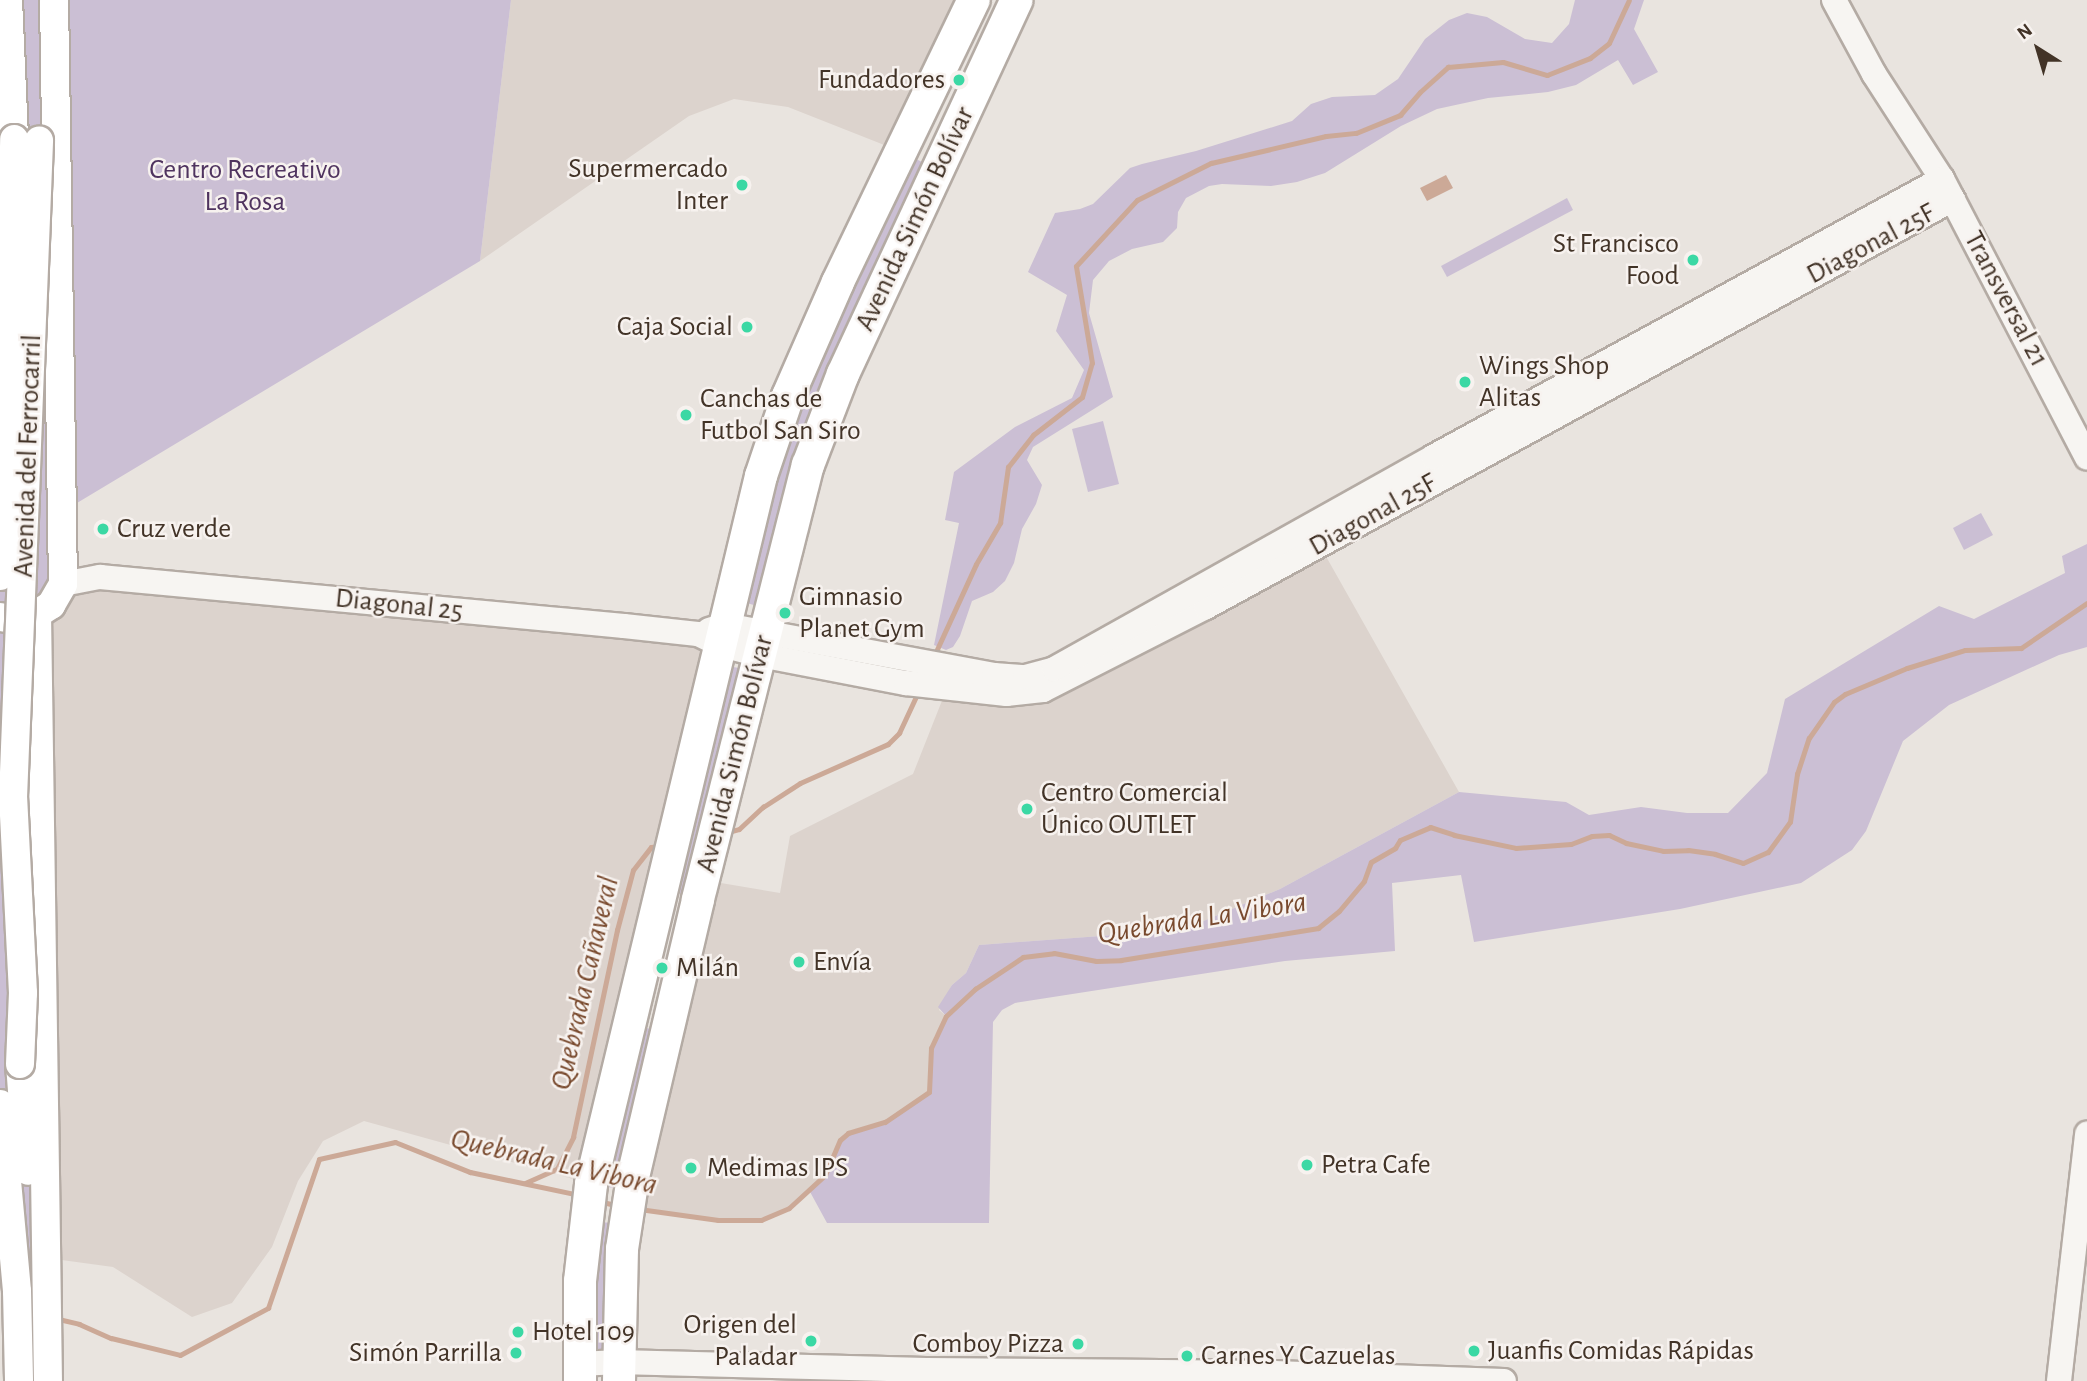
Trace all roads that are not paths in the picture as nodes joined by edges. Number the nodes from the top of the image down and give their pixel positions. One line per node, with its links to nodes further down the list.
1 (8, 0): 7 (main road, Avenida del Ferrocarril)
2 (36, 0): 7 (main road, Avenida del Ferrocarril)
3 (54, 0): 11 (main road)
4 (974, 0): 15 (main road, Avenida Simón Bolívar)
5 (1017, 0): 16 (main road, Avenida Simón Bolívar)
6 (1834, 0): 8 (street, Transversal 21)
7 (27, 140): 12 (main road, Avenida del Ferrocarril, bridge); 20 (main road, Avenida del Ferrocarril, bridge)
8 (1948, 189): 9 (street, Transversal 21); 16 (street, Diagonal 25F)
9 (2087, 457)
10 (0, 528): 11 (main road)
11 (62, 566): 13 (main road); 15 (street, Diagonal 25)
12 (0, 576)
13 (37, 614): 14 (main road); 20 (main road)
14 (0, 617)
15 (715, 634): 16 (street, Diagonal 25); 23 (main road, Avenida Simón Bolívar)
16 (762, 644): 22 (main road, Avenida Simón Bolívar)
17 (0, 1104): 21 (main road)
18 (2087, 1134): 27 (street)
19 (0, 1220): 21 (main road)
20 (47, 1245): 25 (main road)
21 (14, 1248): 24 (main road)
22 (618, 1371): 23 (street); 26 (street)
23 (580, 1372)
24 (19, 1381)
25 (48, 1381)
26 (1504, 1381)
27 (2059, 1381)

